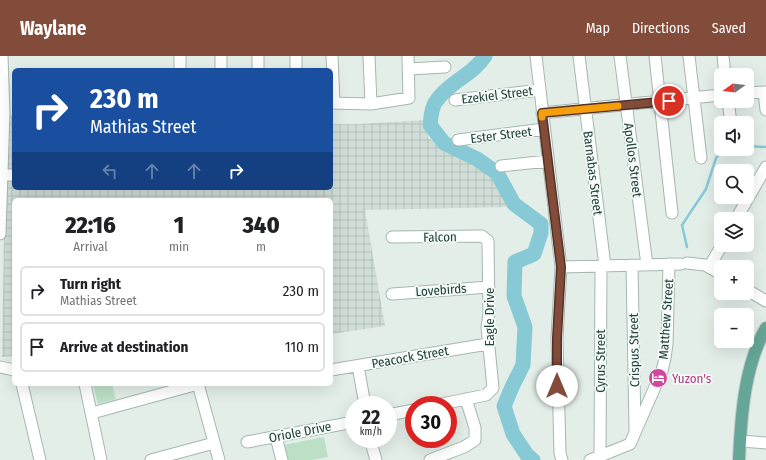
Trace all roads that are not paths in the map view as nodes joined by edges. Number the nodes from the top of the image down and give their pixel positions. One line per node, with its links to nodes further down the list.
1 (2, 56): 42 (street)
2 (180, 56): 16 (street)
3 (221, 56): 17 (street)
4 (258, 56): 18 (street)
5 (296, 56): 19 (street)
6 (332, 56): 20 (street)
7 (369, 56): 31 (street)
8 (408, 56): 22 (street)
9 (536, 56): 23 (street)
10 (579, 56): 33 (street, Barnabas Street)
11 (620, 56): 32 (street, Apollos Street)
12 (655, 56): 29 (street)
13 (689, 56): 27 (street)
14 (723, 56): 21 (street)
15 (445, 67): 22 (street)
16 (180, 68)
17 (221, 68)
18 (258, 68)
19 (296, 68)
20 (332, 68)
21 (724, 68)
22 (409, 69): 31 (street)
23 (540, 90): 28 (street, Ezekiel Street); 35 (street)
24 (765, 92): 25 (street); 34 (street)
25 (754, 93)
26 (714, 96): 27 (street)
27 (693, 99): 29 (street); 38 (street)
28 (455, 100)
29 (660, 102): 32 (street); 45 (street)
30 (333, 103): 31 (street)
31 (371, 104)
32 (626, 105): 33 (street); 52 (street, Apollos Street)
33 (585, 110): 35 (street); 53 (street, Barnabas Street)
34 (766, 110)
35 (542, 113): 36 (street)
36 (544, 130): 37 (street, Ester Street); 39 (street)
37 (458, 140)
38 (701, 158)
39 (548, 161): 40 (street); 54 (street)
40 (501, 166)
41 (766, 166): 44 (street)
42 (2, 175): 43 (street); 46 (street)
43 (12, 175)
44 (740, 212)
45 (672, 213)
46 (0, 234)
47 (392, 237): 48 (street, Falcon)
48 (488, 241): 57 (street, Eagle Drive)
49 (718, 252): 55 (street)
50 (669, 264): 52 (street); 55 (street); 76 (street, Matthew Street)
51 (632, 265): 52 (street); 53 (street); 76 (street, Crispus Street)
52 (647, 265)
53 (603, 266): 54 (street); 83 (street, Cyrus Street)
54 (561, 267): 91 (street)
55 (709, 267): 56 (street)
56 (714, 270)
57 (489, 287): 58 (street, Lovebirds); 62 (street, Eagle Drive)
58 (392, 294)
59 (754, 294): 60 (street)
60 (766, 302)
61 (766, 328): 78 (main road)
62 (488, 344): 63 (street, Peacock Street); 72 (street, Eagle Drive)
63 (358, 366): 66 (street, Peacock Street); 71 (street)
64 (0, 367): 65 (street)
65 (12, 370)
66 (333, 370)
67 (22, 386): 84 (street)
68 (85, 386): 74 (street)
69 (191, 386): 74 (street)
70 (199, 386): 80 (street)
71 (363, 396)
72 (466, 399): 73 (street); 90 (street)
73 (457, 401)
74 (92, 414): 85 (street)
75 (345, 424): 77 (street, Oriole Drive)
76 (635, 435): 83 (street, Matthew Street)
77 (276, 437): 79 (street, Oriole Drive); 88 (street)
78 (740, 441): 81 (street); 92 (main road)
79 (247, 442)
80 (214, 443): 86 (street); 87 (street)
81 (766, 443)
82 (373, 448): 89 (street)
83 (595, 458)
84 (40, 460)
85 (101, 460)
86 (151, 460)
87 (218, 460)
88 (282, 460)
89 (376, 460)
90 (430, 460)
91 (562, 460)
92 (739, 460)

